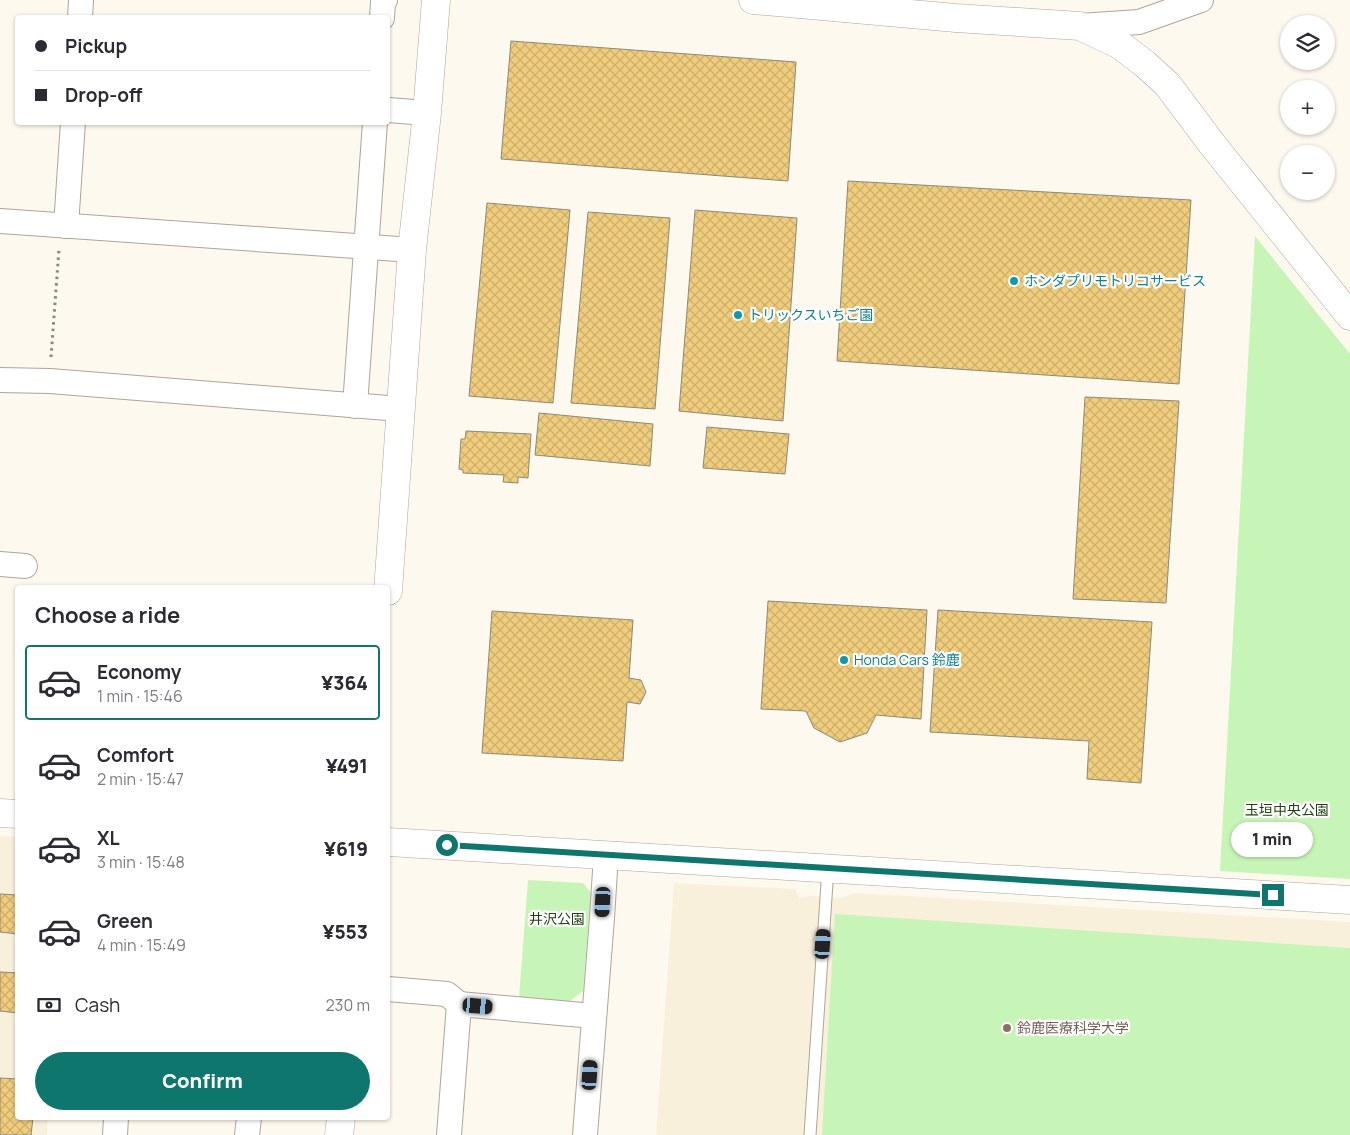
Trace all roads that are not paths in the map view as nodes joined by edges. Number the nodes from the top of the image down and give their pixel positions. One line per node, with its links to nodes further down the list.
1 (81, 0): 7 (street)
2 (385, 0): 8 (street)
3 (436, 0): 11 (street)
4 (753, 0): 6 (street)
5 (1200, 0): 9 (street)
6 (852, 4): 9 (street)
7 (80, 15)
8 (382, 15)
9 (1080, 26): 18 (street)
10 (390, 110): 11 (street)
11 (427, 114): 17 (street)
12 (73, 125): 15 (street)
13 (375, 125): 16 (street)
14 (0, 222): 15 (street)
15 (63, 226): 16 (street)
16 (365, 248): 17 (street); 20 (street)
17 (412, 250): 21 (street)
18 (1350, 316)
19 (0, 380): 20 (street)
20 (354, 406): 21 (street)
21 (400, 409): 24 (street)
22 (0, 564): 23 (street)
23 (25, 566)
24 (388, 585)
25 (0, 813): 26 (street)
26 (15, 814)
27 (390, 842): 28 (street)
28 (606, 855): 29 (street); 33 (street)
29 (828, 868): 30 (street); 42 (lane)
30 (1350, 900)
31 (390, 989): 32 (street)
32 (458, 1004): 33 (street); 40 (street)
33 (594, 1016): 41 (street)
34 (116, 1120): 37 (street)
35 (249, 1120): 38 (street)
36 (341, 1120): 39 (street)
37 (115, 1135)
38 (248, 1135)
39 (339, 1135)
40 (448, 1135)
41 (585, 1135)
42 (810, 1135)

